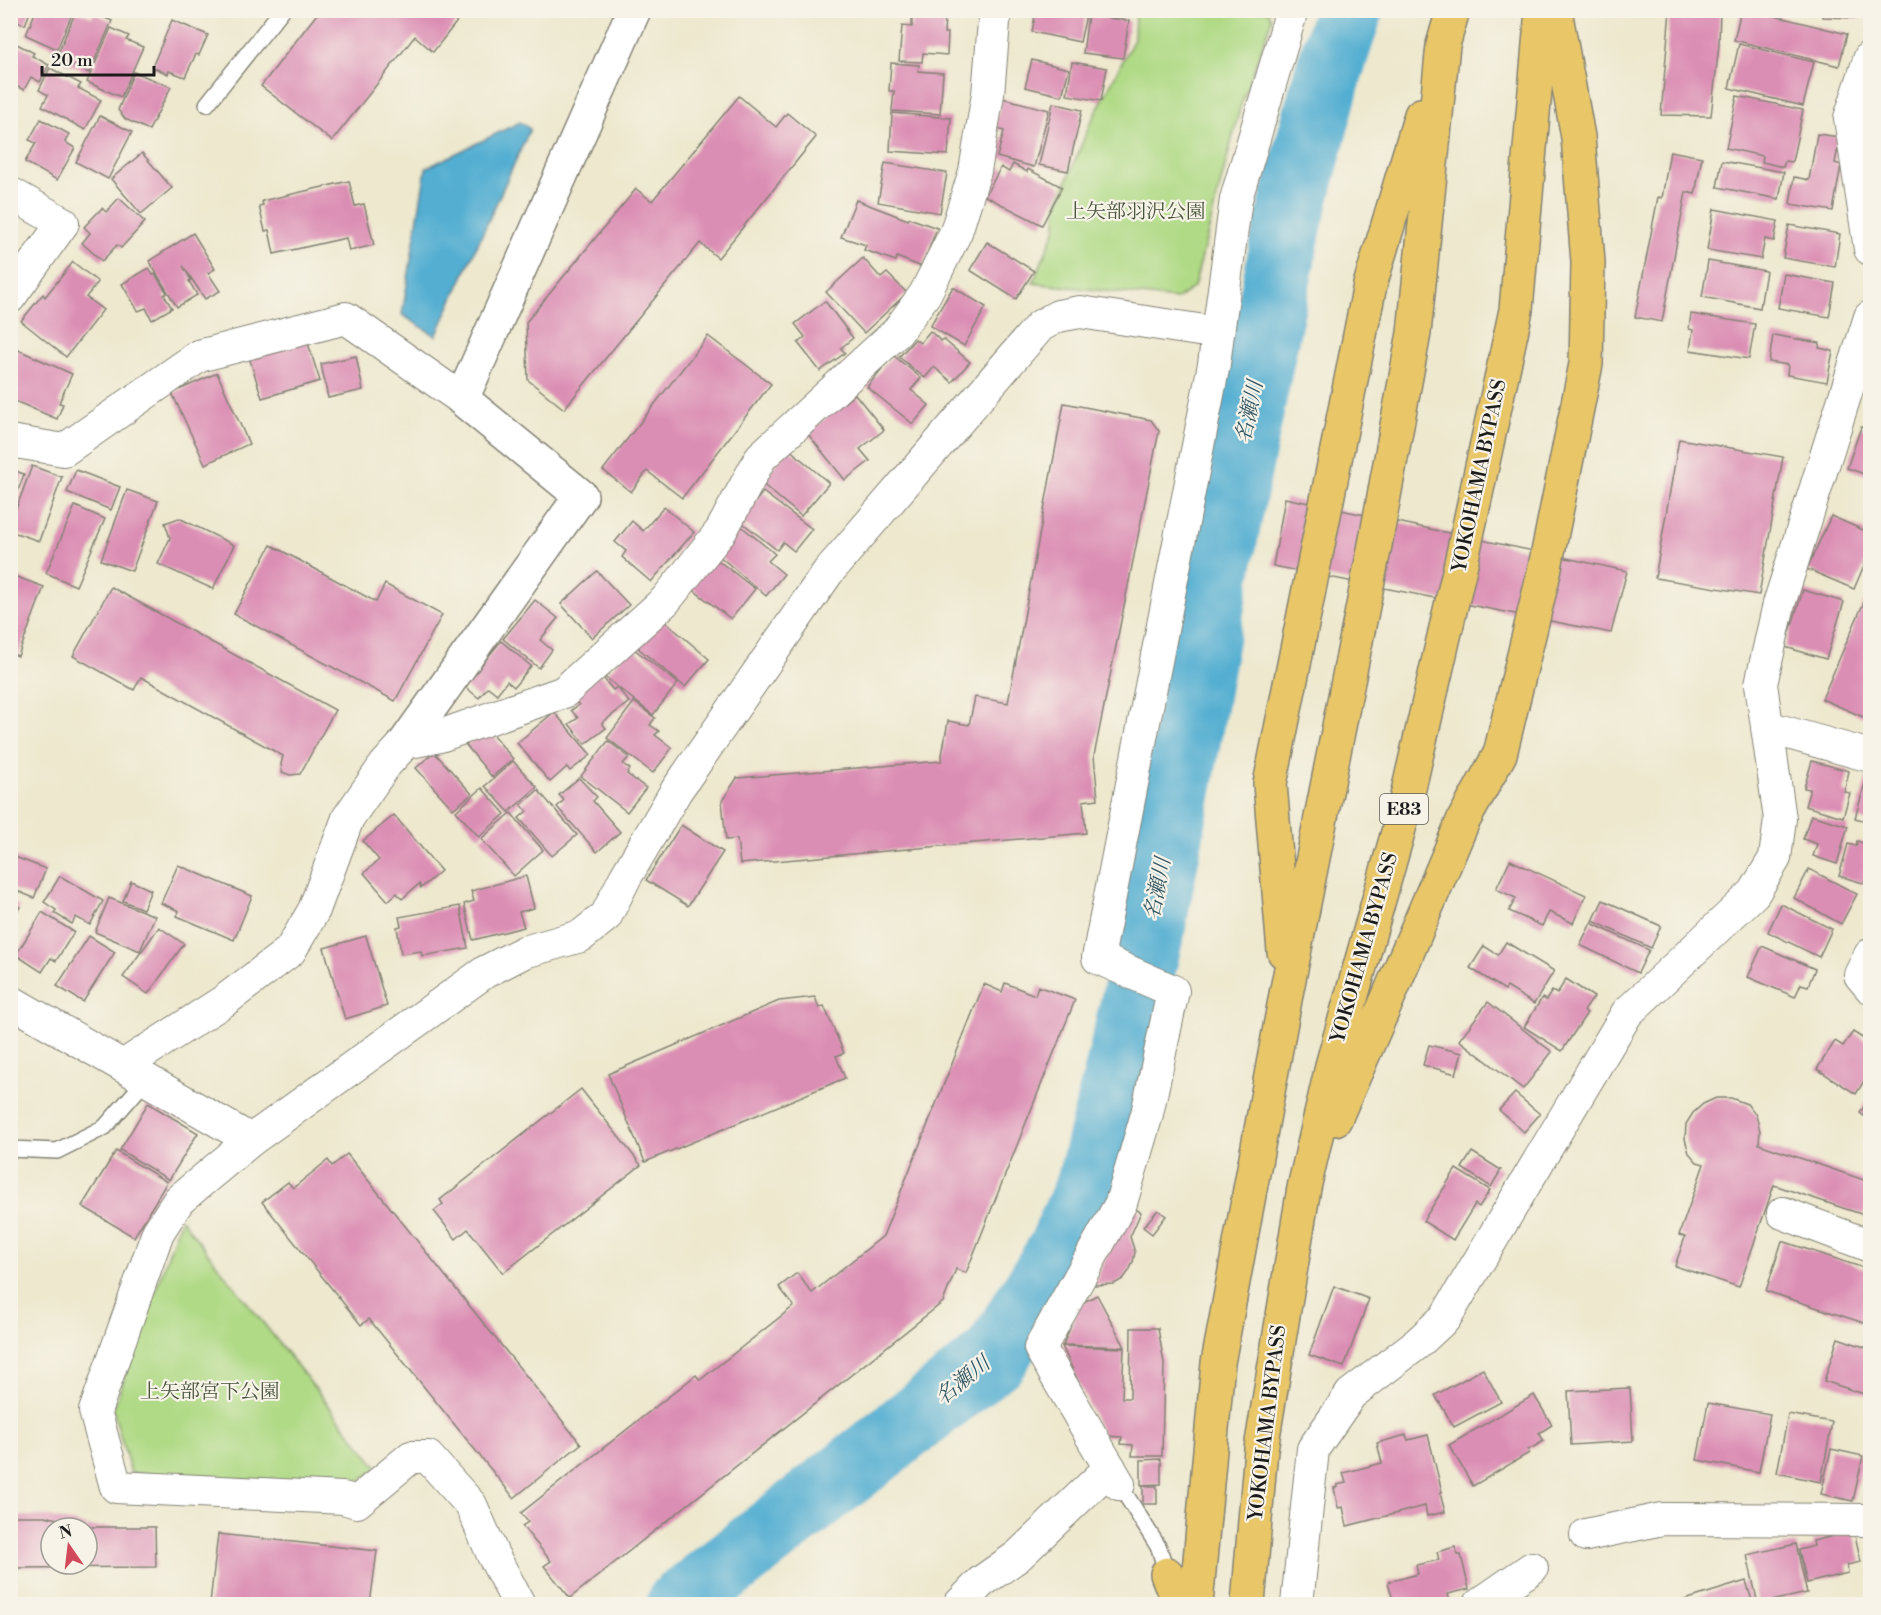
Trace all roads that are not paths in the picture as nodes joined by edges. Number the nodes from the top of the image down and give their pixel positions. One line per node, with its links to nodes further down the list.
1 (282, 10): 10 (lane)
2 (634, 10): 16 (street)
3 (995, 10): 19 (street)
4 (1292, 10): 15 (street)
5 (1453, 10): 8 (highway)
6 (1542, 10): 28 (highway, YOKOHAMA BYPASS / E83)
7 (1555, 10): 28 (highway)
8 (1443, 45): 23 (highway); 23 (highway)
9 (1870, 57): 12 (street)
10 (207, 104)
11 (10, 193): 13 (street)
12 (1870, 237)
13 (10, 297)
14 (1870, 317): 18 (street)
15 (1218, 333): 26 (street); 31 (street)
16 (462, 399): 17 (street); 19 (street)
17 (10, 441)
18 (1767, 727): 20 (street); 41 (street)
19 (405, 743): 25 (street)
20 (1870, 756)
21 (1870, 955): 22 (street)
22 (1870, 987)
23 (1287, 989): 39 (highway)
24 (10, 1001): 25 (street)
25 (135, 1073): 26 (street); 27 (lane)
26 (251, 1140): 36 (street)
27 (10, 1149)
28 (1304, 1188): 40 (highway, YOKOHAMA BYPASS / E83)
29 (1783, 1214): 30 (street)
30 (1870, 1246)
31 (1115, 1476): 35 (lane); 37 (street)
32 (1870, 1520): 33 (street)
33 (1586, 1535)
34 (1532, 1568): 42 (street)
35 (1166, 1589): 38 (highway)
36 (519, 1605)
37 (960, 1605)
38 (1179, 1605)
39 (1196, 1605)
40 (1248, 1605)
41 (1297, 1605)
42 (1480, 1605)

